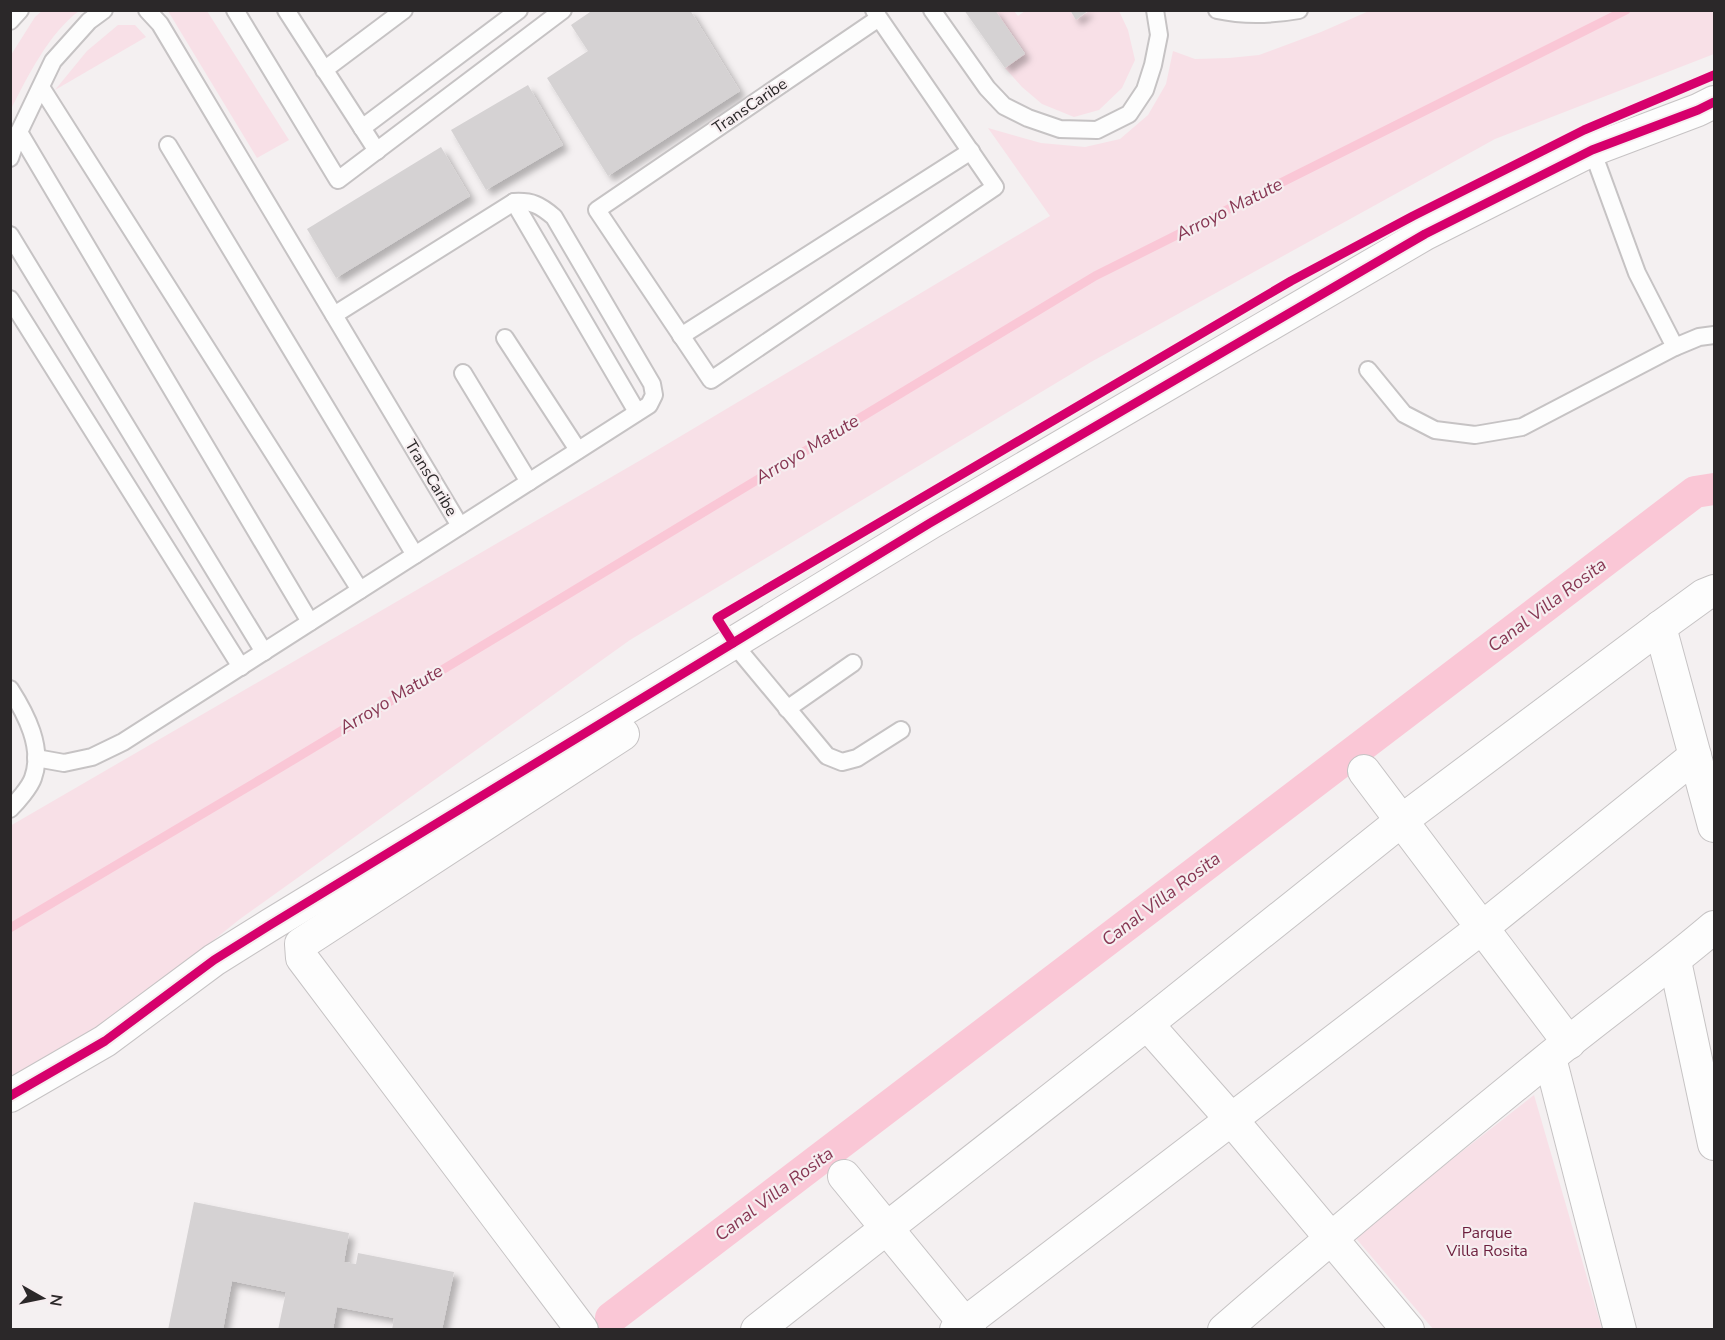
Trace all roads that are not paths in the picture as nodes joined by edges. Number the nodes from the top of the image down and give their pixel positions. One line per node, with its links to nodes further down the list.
1 (20, 10): 14 (lane)
2 (104, 10): 16 (lane)
3 (147, 10): 28 (lane, TransCaribe)
4 (234, 10): 22 (lane)
5 (286, 10): 15 (lane)
6 (404, 10): 15 (lane)
7 (519, 10): 18 (lane)
8 (563, 10): 22 (lane)
9 (932, 10): 10 (lane)
10 (1155, 10)
11 (1217, 10): 12 (lane)
12 (1299, 10)
13 (877, 14): 23 (lane, TransCaribe); 30 (lane, TransCaribe)
14 (10, 21)
15 (324, 70): 18 (lane)
16 (41, 87): 19 (lane); 40 (lane)
17 (1709, 106): 21 (street)
18 (362, 128): 22 (lane)
19 (19, 132): 24 (lane); 42 (lane)
20 (168, 145): 39 (lane)
21 (1592, 150): 32 (lane); 44 (street)
22 (376, 151)
23 (971, 151): 30 (lane); 30 (lane, TransCaribe)
24 (10, 158)
25 (514, 202): 28 (lane); 35 (lane); 35 (lane)
26 (10, 235): 45 (lane)
27 (10, 299): 47 (lane)
28 (334, 315): 38 (lane, TransCaribe)
29 (1714, 335): 32 (lane)
30 (681, 336)
31 (505, 338): 36 (lane)
32 (1675, 347): 33 (lane)
33 (1368, 370)
34 (463, 373): 37 (lane)
35 (637, 412): 36 (lane)
36 (578, 450): 37 (lane)
37 (529, 482): 38 (lane)
38 (460, 526): 39 (lane, TransCaribe)
39 (415, 555): 40 (lane, TransCaribe)
40 (360, 590): 42 (lane, TransCaribe)
41 (1714, 591): 43 (street)
42 (310, 622): 45 (lane, TransCaribe)
43 (1660, 627): 52 (street); 56 (street)
44 (733, 643): 49 (street); 50 (lane)
45 (264, 652): 47 (lane, TransCaribe)
46 (853, 663): 50 (lane)
47 (241, 667): 53 (lane, TransCaribe)
48 (10, 689): 53 (lane)
49 (650, 694): 63 (street); 70 (street)
50 (788, 709): 51 (lane)
51 (901, 730)
52 (1695, 756): 57 (street); 58 (street)
53 (36, 758): 55 (lane)
54 (1364, 771): 56 (street)
55 (10, 809)
56 (1401, 821): 58 (street); 61 (street)
57 (1714, 826)
58 (1483, 927): 62 (street); 64 (street)
59 (1714, 927): 60 (street)
60 (1675, 961): 62 (street); 65 (street)
61 (1147, 1024): 64 (street); 67 (street)
62 (1559, 1050): 68 (street); 74 (street)
63 (10, 1096)
64 (1231, 1119): 68 (street); 69 (street)
65 (1714, 1144)
66 (844, 1176): 67 (street)
67 (886, 1228): 69 (street); 71 (street)
68 (1331, 1237): 72 (street); 73 (street)
69 (964, 1327)
70 (582, 1329)
71 (757, 1329)
72 (1224, 1329)
73 (1408, 1329)
74 (1620, 1329)

